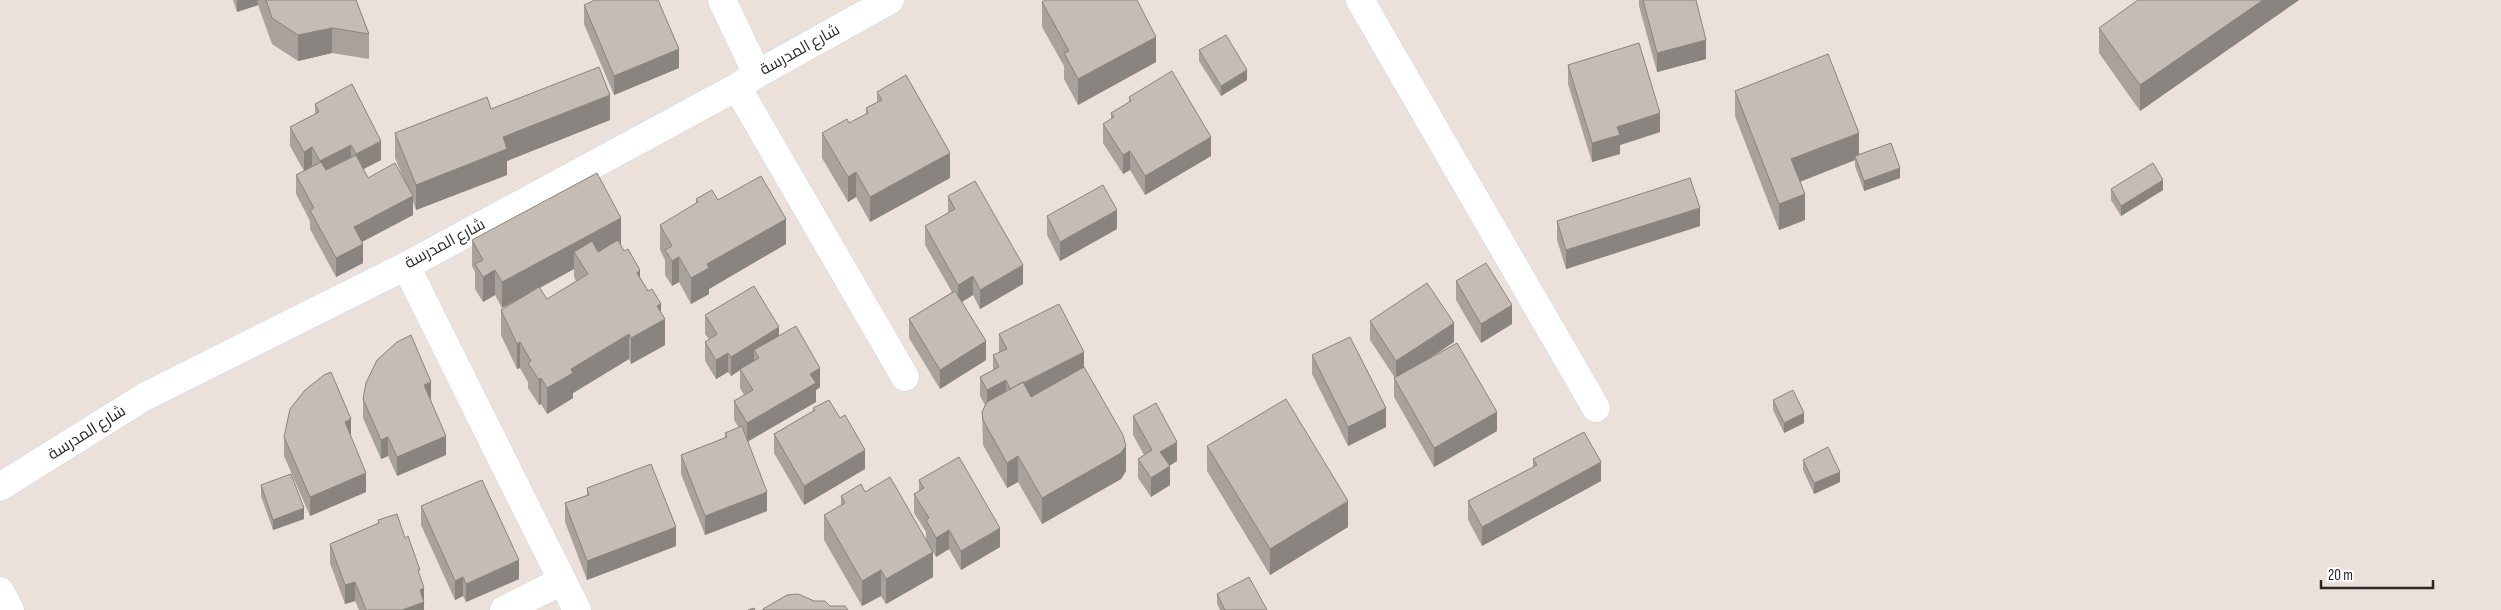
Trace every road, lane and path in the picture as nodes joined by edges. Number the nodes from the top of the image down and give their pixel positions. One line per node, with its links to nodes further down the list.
1 (722, 0): 4 (street)
2 (890, 0): 4 (street, شارع المدرسة)
3 (1360, 0): 7 (street)
4 (747, 80): 5 (street, شارع المدرسة); 6 (street)
5 (406, 266): 8 (street, شارع المدرسة); 9 (street)
6 (905, 377)
7 (1596, 408)
8 (0, 487)
9 (562, 581): 12 (street); 13 (street)
10 (0, 591): 11 (street)
11 (10, 610)
12 (504, 610)
13 (577, 610)

